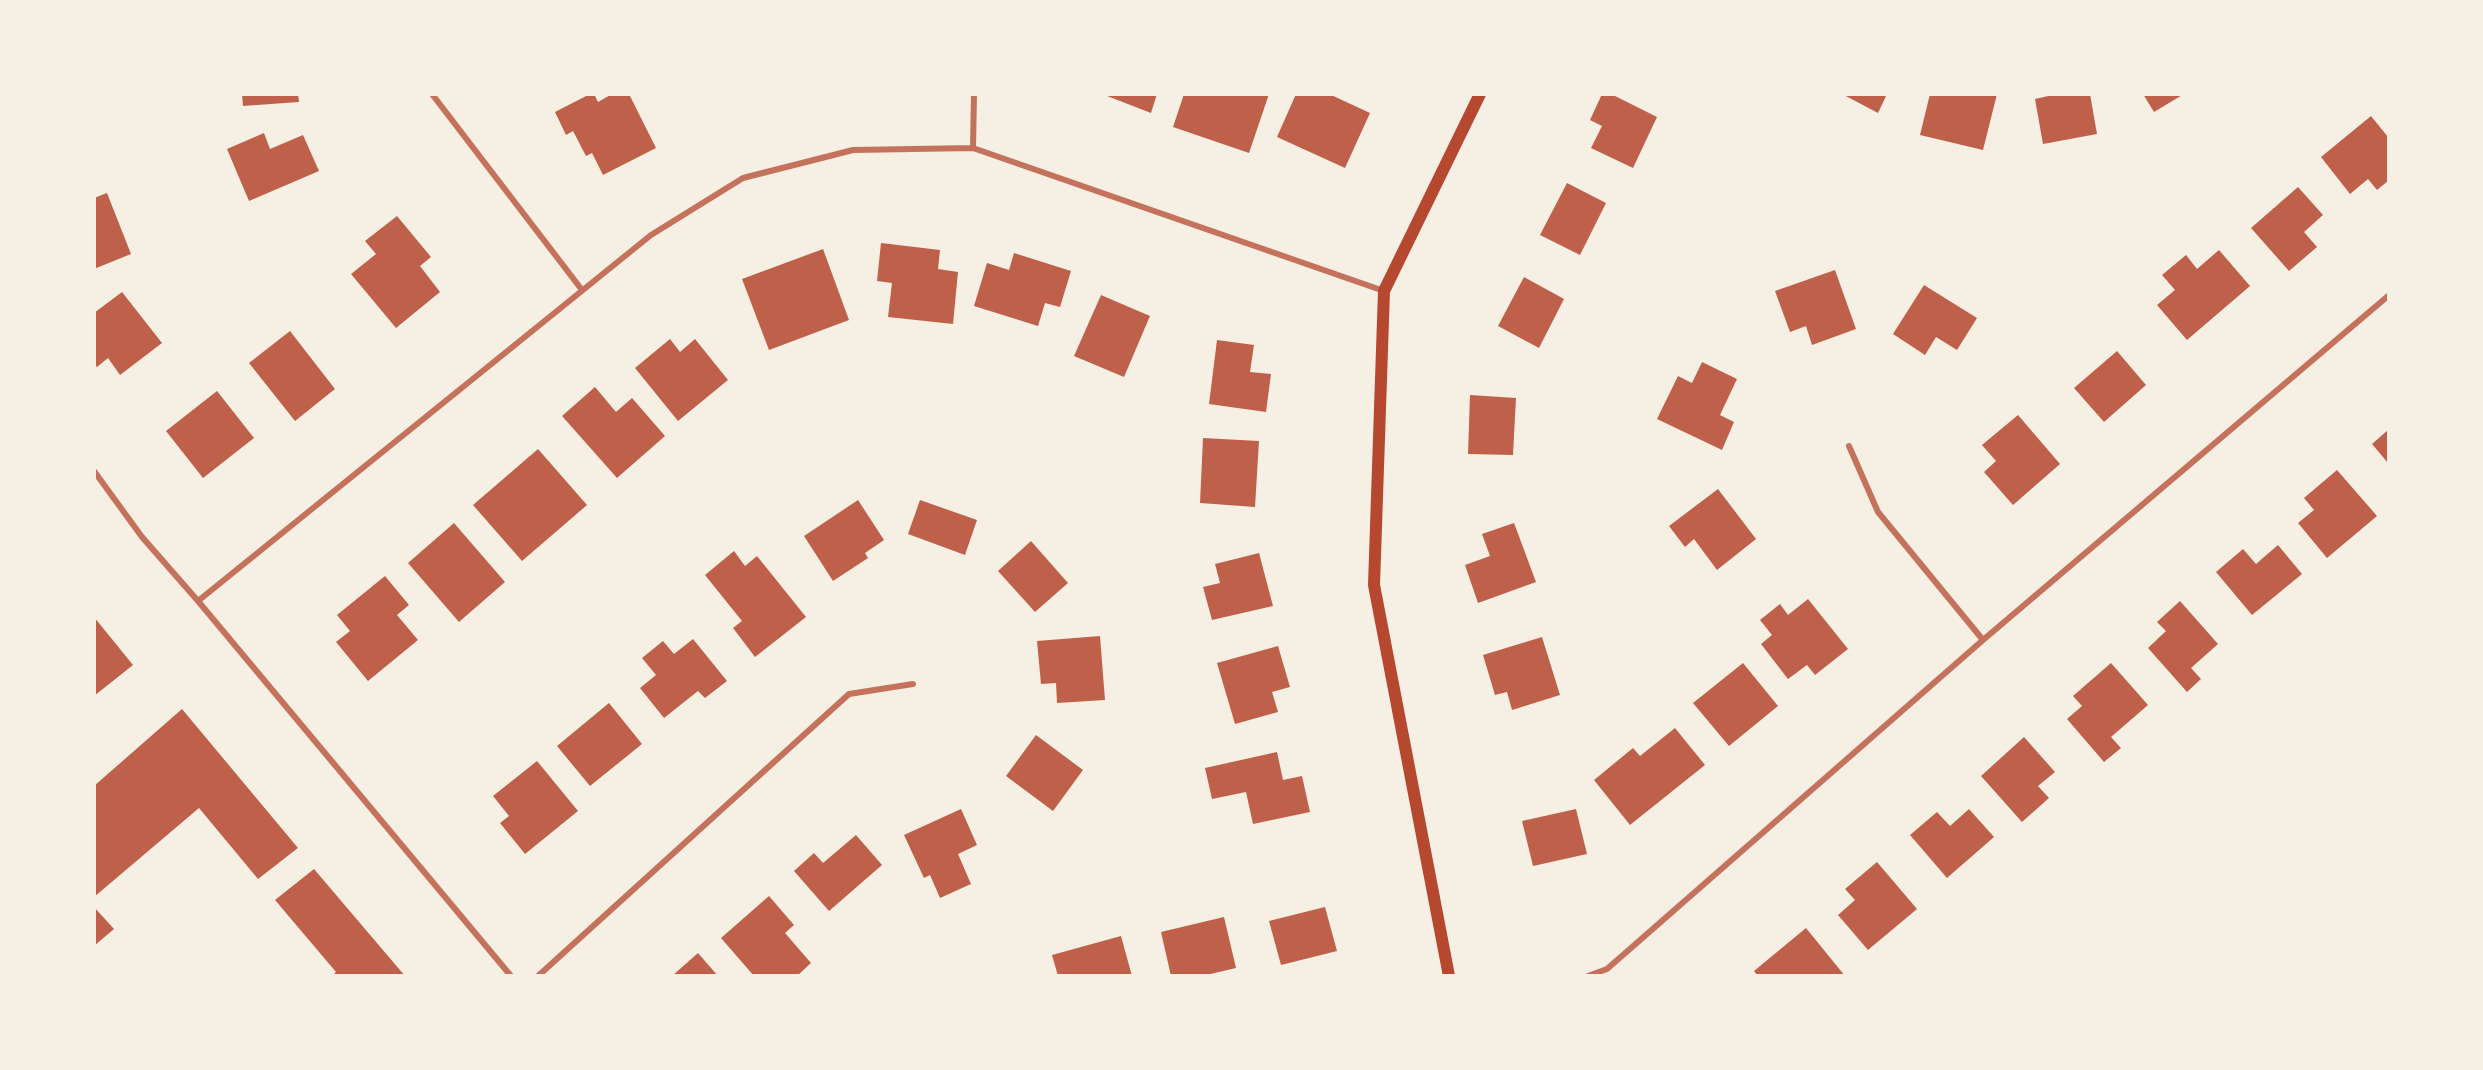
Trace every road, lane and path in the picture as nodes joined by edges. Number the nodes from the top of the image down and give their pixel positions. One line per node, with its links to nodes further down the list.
1 (432, 94): 5 (street)
2 (974, 94): 4 (street)
3 (1480, 94): 6 (main road)
4 (973, 148): 5 (street); 6 (street)
5 (582, 290): 10 (street)
6 (1384, 291): 15 (main road)
7 (2388, 296): 11 (street)
8 (1849, 447): 11 (street)
9 (94, 471): 10 (street)
10 (198, 601): 13 (street)
11 (1983, 640): 16 (street)
12 (913, 684): 14 (street)
13 (511, 975)
14 (538, 975)
15 (1449, 975)
16 (1588, 975)

